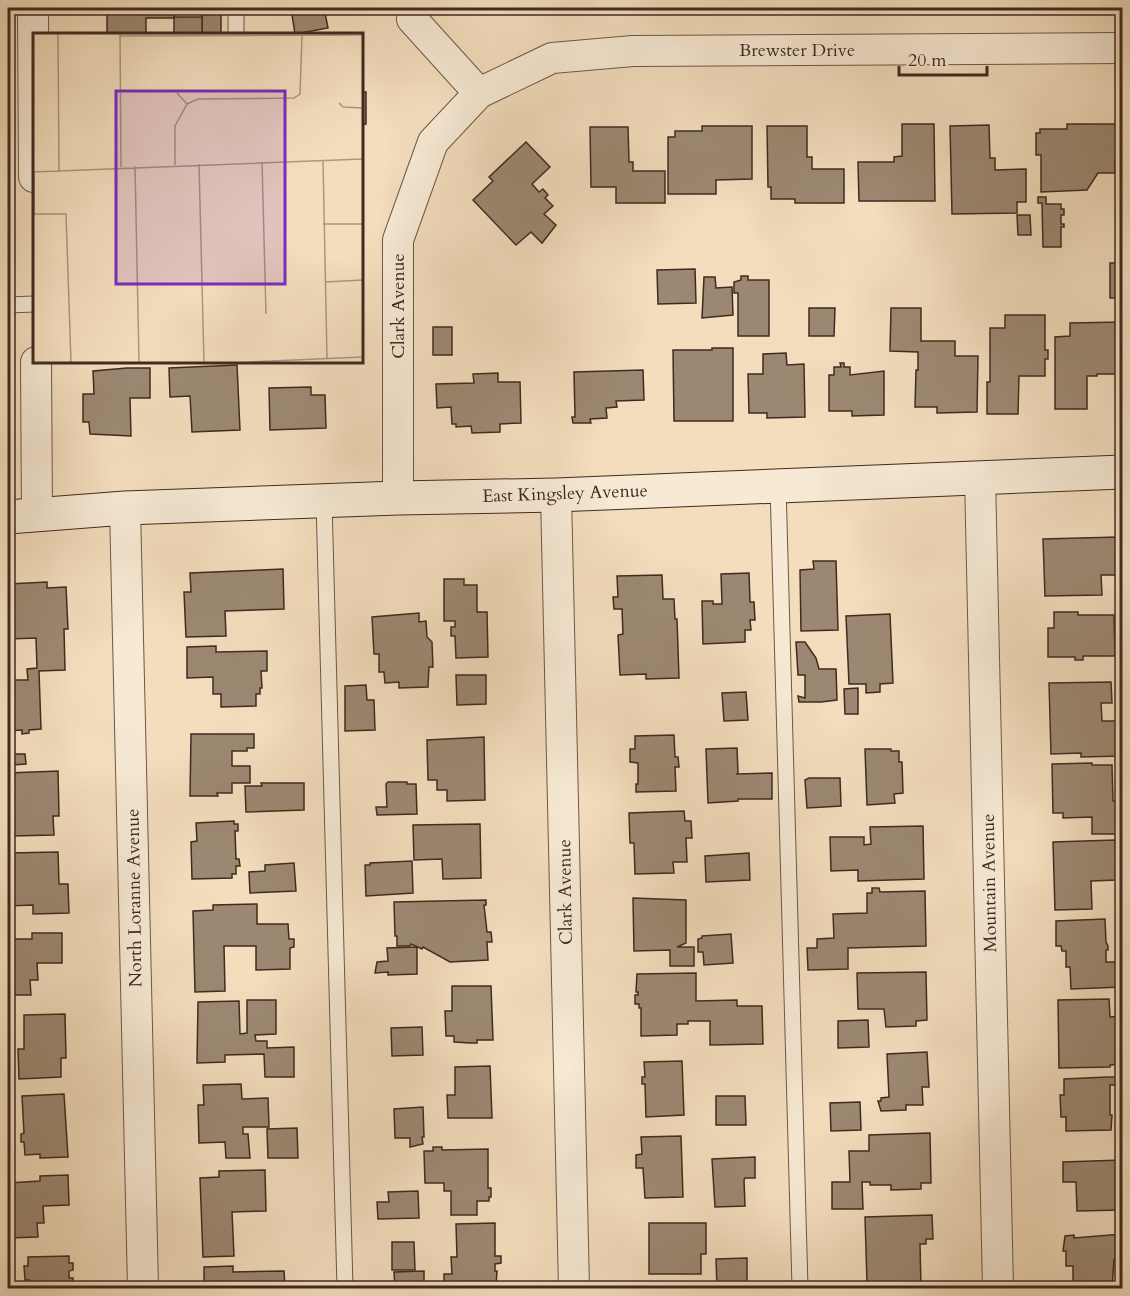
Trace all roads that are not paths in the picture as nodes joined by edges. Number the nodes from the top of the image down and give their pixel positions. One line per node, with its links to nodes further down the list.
1 (33, 8): 4 (street)
2 (236, 8): 5 (lane)
3 (412, 20): 7 (street)
4 (33, 33)
5 (236, 33)
6 (1122, 48): 7 (street, Brewster Drive)
7 (479, 93): 15 (street, Clark Avenue)
8 (33, 304): 9 (lane)
9 (8, 305)
10 (36, 363): 18 (street)
11 (1122, 472): 12 (street, East Kingsley Avenue)
12 (980, 477): 13 (street, East Kingsley Avenue); 23 (street, Mountain Avenue)
13 (778, 485): 14 (street, East Kingsley Avenue); 22 (lane)
14 (556, 495): 15 (street, East Kingsley Avenue); 21 (street, Clark Avenue)
15 (398, 498): 16 (street, East Kingsley Avenue)
16 (324, 501): 17 (street, East Kingsley Avenue); 20 (lane)
17 (124, 508): 18 (street, East Kingsley Avenue); 19 (street, North Loranne Avenue)
18 (22, 516)
19 (143, 1288)
20 (345, 1288)
21 (574, 1288)
22 (800, 1288)
23 (998, 1288)

